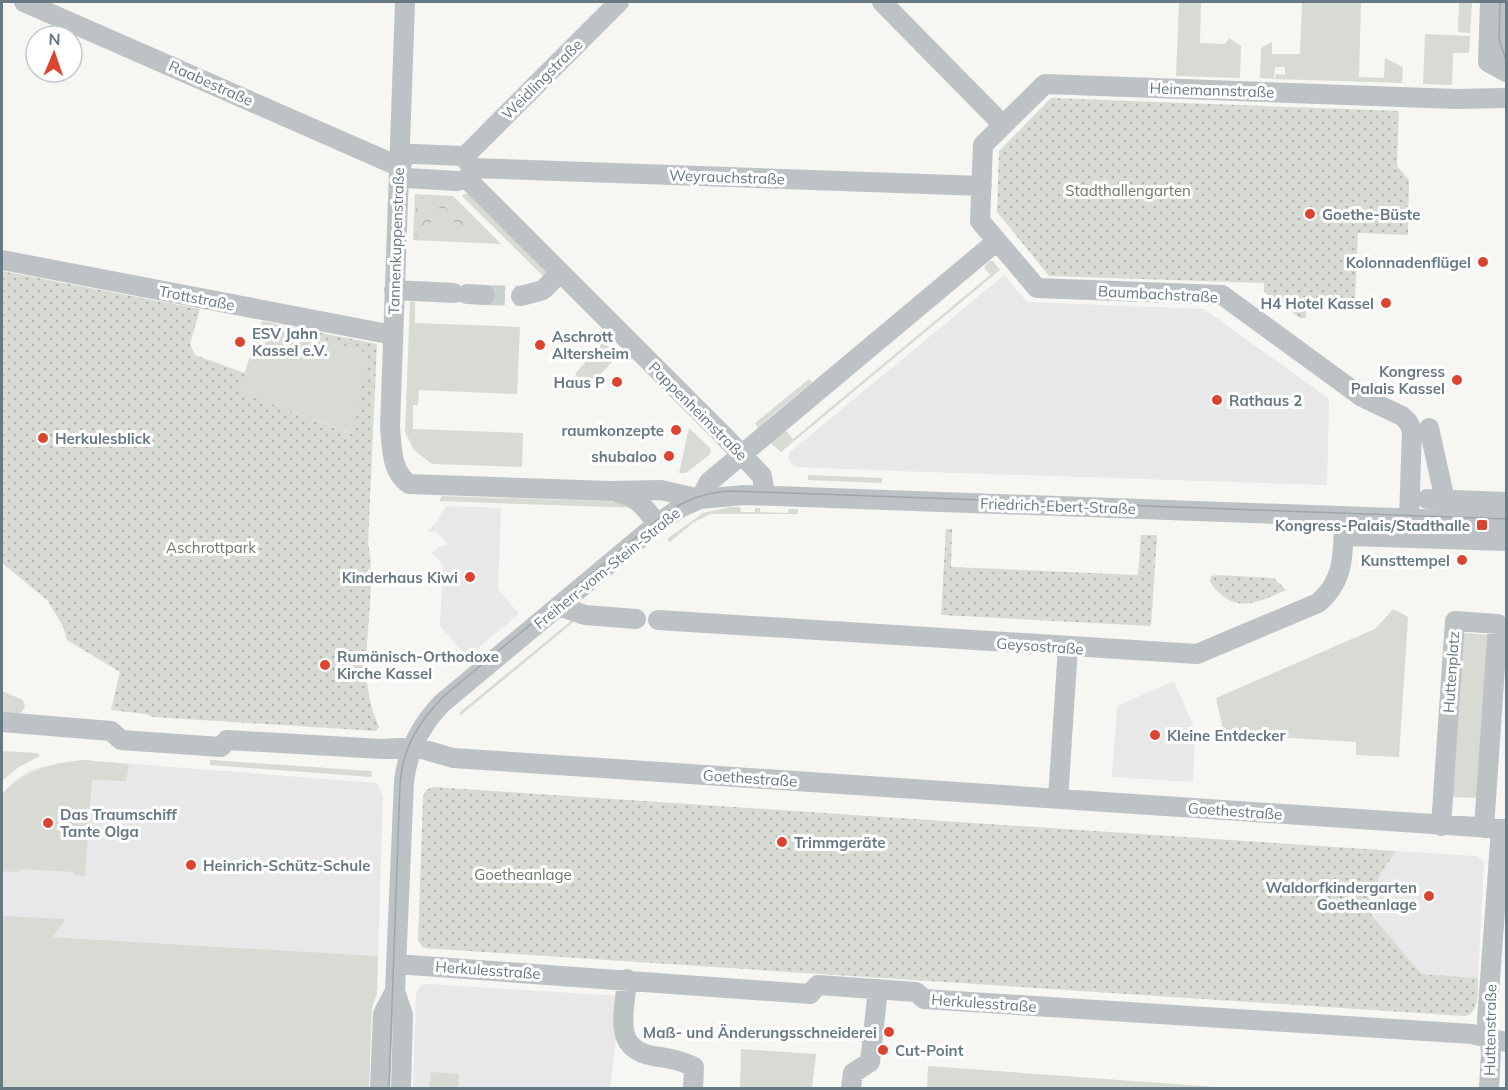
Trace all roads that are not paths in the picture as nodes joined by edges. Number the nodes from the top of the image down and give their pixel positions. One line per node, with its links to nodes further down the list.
1 (24, 2): 11 (street, Raabestraße)
2 (405, 2): 11 (street, Tannenkuppenstraße)
3 (619, 2): 12 (street, Weidlingstraße)
4 (882, 2): 10 (street)
5 (1490, 2): 8 (street)
6 (1503, 2): 7 (street)
7 (1506, 52)
8 (1506, 72)
9 (1506, 98): 10 (street, Heinemannstraße)
10 (1003, 125): 13 (street, Heinemannstraße)
11 (398, 166): 12 (street, Weyrauchstraße); 17 (street, Tannenkuppenstraße)
12 (468, 168): 13 (street, Weyrauchstraße); 16 (street, Pappenheimstraße)
13 (981, 186): 14 (street, Baumbachstraße)
14 (997, 241): 22 (street, Freiherr-vom-Stein-Straße); 32 (street, Baumbachstraße)
15 (2, 260): 20 (street, Trottstraße)
16 (560, 273): 19 (street); 22 (street, Pappenheimstraße)
17 (394, 290): 18 (street); 20 (street, Tannenkuppenstraße)
18 (469, 294)
19 (521, 296)
20 (393, 335): 23 (street, Tannenkuppenstraße)
21 (1429, 428): 28 (street)
22 (742, 455): 25 (street, Pappenheimstraße); 26 (street, Freiherr-vom-Stein-Straße)
23 (402, 479): 24 (street, Friedrich-Ebert-Straße)
24 (610, 491): 26 (street, Friedrich-Ebert-Straße); 30 (street, Friedrich-Ebert-Straße)
25 (765, 495): 26 (street, Friedrich-Ebert-Straße); 29 (street, Friedrich-Ebert-Straße)
26 (700, 499): 30 (street, Freiherr-vom-Stein-Straße)
27 (1506, 502): 28 (street)
28 (1440, 515): 32 (street); 34 (street)
29 (1344, 516): 32 (street, Friedrich-Ebert-Straße); 38 (street, Geysostraße)
30 (654, 519): 35 (street, Freiherr-vom-Stein-Straße)
31 (1506, 522): 32 (street, Friedrich-Ebert-Straße)
32 (1402, 527): 33 (street)
33 (1351, 536)
34 (1506, 541)
35 (559, 606): 36 (street); 40 (street, Freiherr-vom-Stein-Straße)
36 (636, 619)
37 (658, 620): 38 (street, Geysostraße)
38 (1068, 647): 41 (street)
39 (2, 722): 40 (street, Goethestraße)
40 (411, 747): 41 (street, Goethestraße); 44 (street, Freiherr-vom-Stein-Straße)
41 (1058, 799): 42 (street, Goethestraße)
42 (1441, 825): 43 (street, Goethestraße); 43 (street, Huttenplatz)
43 (1497, 829): 48 (street, Huttenstraße)
44 (396, 964): 45 (street, Herkulesstraße); 47 (street, Freiherr-vom-Stein-Straße)
45 (627, 979): 46 (street, Herkulesstraße); 51 (street)
46 (878, 989): 48 (street, Herkulesstraße); 52 (street)
47 (395, 991): 49 (street, Freiherr-vom-Stein-Straße); 50 (street, Freiherr-vom-Stein-Straße)
48 (1494, 1033): 53 (street, Huttenstraße)
49 (380, 1089)
50 (401, 1089)
51 (693, 1089)
52 (851, 1089)
53 (1488, 1089)

